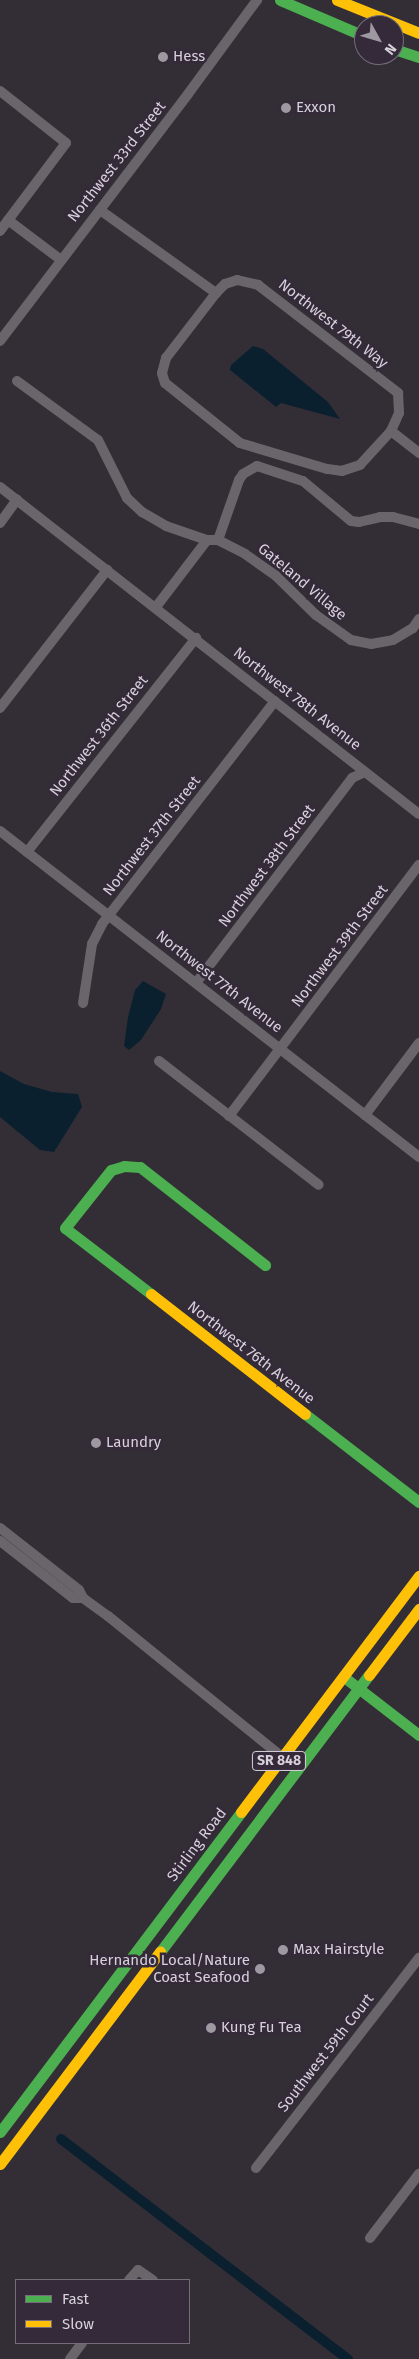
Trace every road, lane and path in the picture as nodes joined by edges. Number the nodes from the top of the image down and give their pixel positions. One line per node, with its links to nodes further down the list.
1 (257, 0): 9 (street, Northwest 33rd Street)
2 (280, 0): 4 (main road)
3 (337, 0): 5 (main road)
4 (354, 32)
5 (419, 33)
6 (404, 52): 7 (main road)
7 (419, 57)
8 (0, 91): 10 (street)
9 (100, 210): 12 (street, Northwest 33rd Street); 13 (street)
10 (8, 220): 11 (street); 12 (street)
11 (0, 232)
12 (61, 260): 14 (street, Northwest 33rd Street)
13 (216, 294): 16 (street, Northwest 79th Way); 16 (street)
14 (0, 341)
15 (17, 381): 22 (street, Gateland Village)
16 (391, 431): 17 (street)
17 (419, 453)
18 (0, 487): 19 (street, Northwest 78th Avenue)
19 (17, 500): 20 (street); 24 (street, Northwest 78th Avenue)
20 (0, 523)
21 (419, 524): 23 (street)
22 (207, 540): 23 (street, Gateland Village); 25 (street)
23 (218, 540): 26 (street, Gateland Village)
24 (107, 570): 25 (street, Northwest 78th Avenue); 29 (street)
25 (156, 607): 27 (street, Northwest 78th Avenue)
26 (419, 619)
27 (196, 638): 28 (street, Northwest 78th Avenue); 33 (street, Northwest 36th Street)
28 (275, 701): 30 (street, Northwest 78th Avenue); 35 (street, Northwest 37th Street)
29 (0, 708)
30 (365, 772): 31 (street, Northwest 78th Avenue); 36 (street, Northwest 38th Street)
31 (419, 814)
32 (0, 831): 33 (street, Northwest 77th Avenue)
33 (27, 852): 35 (street, Northwest 77th Avenue)
34 (419, 865): 39 (street, Northwest 39th Street)
35 (110, 915): 36 (street, Northwest 77th Avenue); 37 (street, Northwest 37th Street)
36 (196, 983): 39 (street, Northwest 77th Avenue)
37 (83, 1003)
38 (419, 1043): 41 (street)
39 (281, 1050): 41 (street, Northwest 77th Avenue); 42 (street, Northwest 39th Street)
40 (159, 1060): 42 (street)
41 (365, 1115): 43 (street, Northwest 77th Avenue)
42 (229, 1116): 44 (street)
43 (419, 1157)
44 (319, 1185)
45 (265, 1265): 46 (main road, Northwest 76th Avenue)
46 (419, 1502)
47 (0, 1528): 50 (street)
48 (0, 1541): 50 (street)
49 (419, 1576): 52 (main road, Stirling Road / SR 848)
50 (83, 1598): 55 (street)
51 (419, 1609): 53 (main road, SR 848)
52 (344, 1677): 53 (main road); 55 (main road, Stirling Road / SR 848)
53 (359, 1688): 54 (main road); 57 (main road, SR 848)
54 (419, 1735)
55 (282, 1757): 56 (main road, Stirling Road / SR 848)
56 (215, 1846): 57 (main road); 59 (main road, Stirling Road / SR 848)
57 (230, 1859): 60 (main road, SR 848)
58 (419, 1958): 61 (street, Southwest 59th Court)
59 (0, 2132)
60 (0, 2164)
61 (256, 2168)
62 (419, 2174): 63 (street)
63 (370, 2238)
64 (131, 2279): 65 (street)
65 (152, 2279)
66 (81, 2344): 67 (street)
67 (70, 2359)

